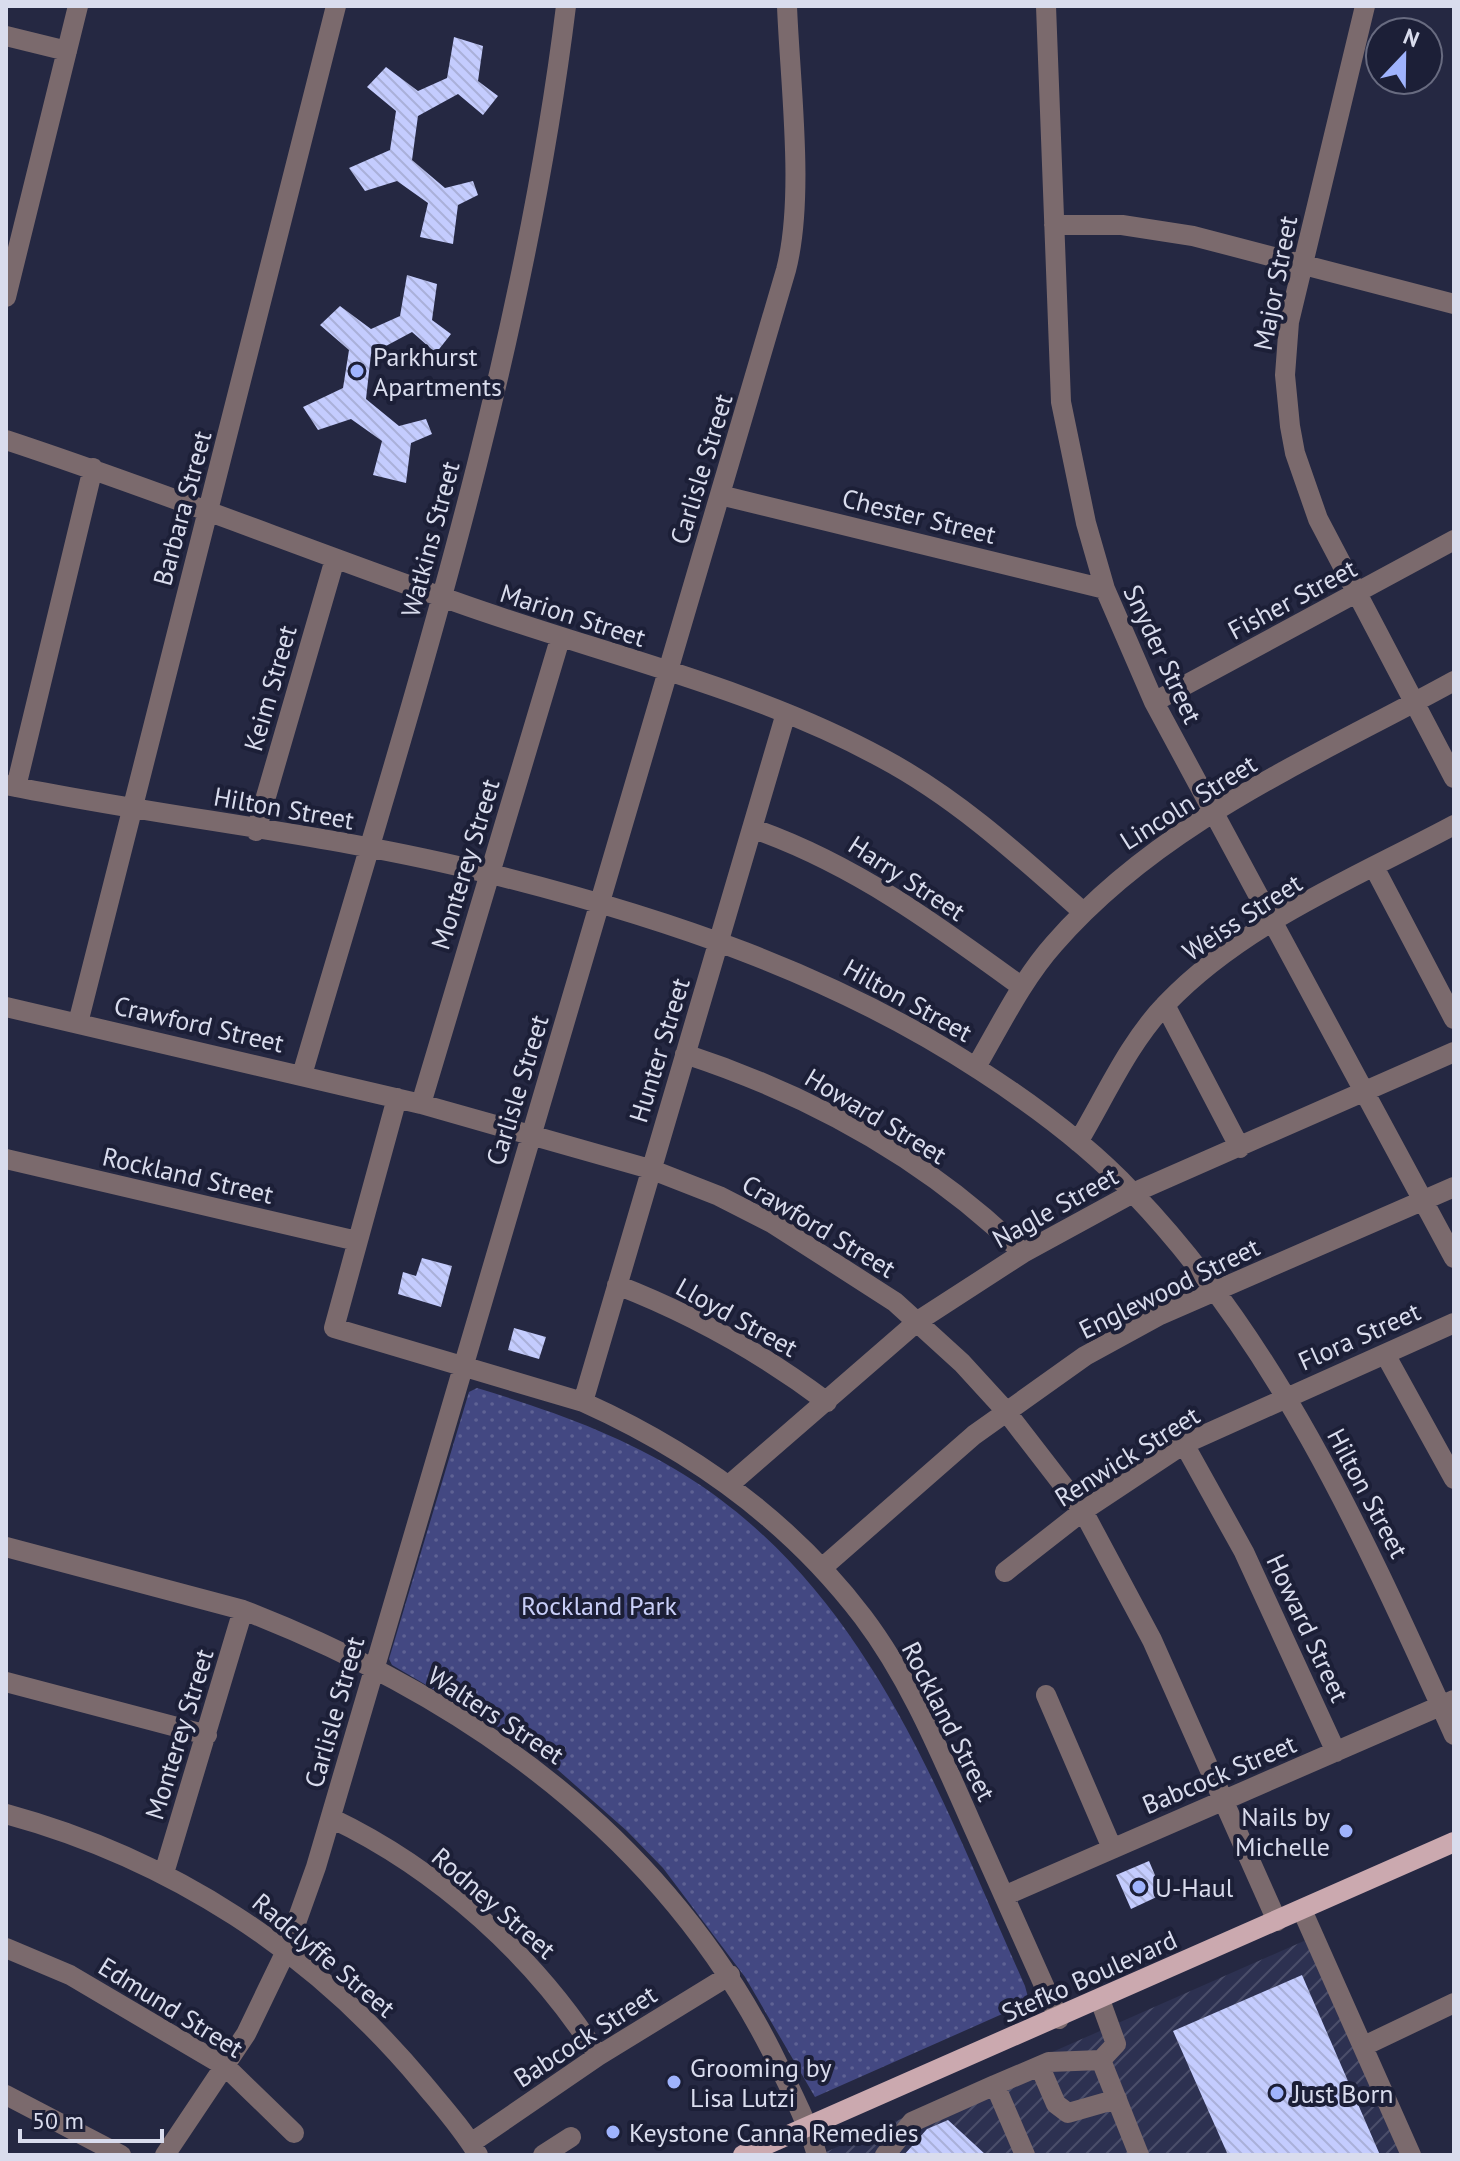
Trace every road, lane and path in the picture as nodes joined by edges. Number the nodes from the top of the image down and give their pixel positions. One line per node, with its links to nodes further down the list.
1 (78, 6): 8 (street)
2 (336, 6): 16 (street, Barbara Street)
3 (566, 6): 21 (street, Watkins Street)
4 (787, 6): 15 (street, Carlisle Street)
5 (1046, 6): 9 (street, Snyder Street)
6 (1365, 6): 10 (street, Major Street)
7 (6, 36): 8 (street)
8 (67, 51): 11 (street)
9 (1054, 225): 10 (street); 19 (street, Snyder Street)
10 (1302, 265): 12 (street); 20 (street, Major Street)
11 (6, 297)
12 (1454, 304)
13 (6, 440): 14 (street, Marion Street)
14 (93, 468): 16 (street, Marion Street); 29 (street)
15 (720, 495): 19 (street, Chester Street); 23 (street, Carlisle Street)
16 (207, 511): 18 (street, Marion Street); 30 (street, Barbara Street)
17 (1454, 540): 20 (street, Fisher Street)
18 (335, 559): 21 (street, Marion Street); 34 (street, Keim Street)
19 (1105, 589): 25 (street, Snyder Street)
20 (1355, 595): 25 (street, Fisher Street); 26 (street, Major Street)
21 (442, 598): 22 (street, Marion Street); 35 (street, Watkins Street)
22 (560, 639): 23 (street, Marion Street); 37 (street, Monterey Street)
23 (667, 673): 27 (street, Marion Street); 38 (street, Carlisle Street)
24 (1454, 681): 26 (street, Lincoln Street)
25 (1154, 702): 31 (street, Snyder Street)
26 (1413, 703): 28 (street, Major Street); 31 (street, Lincoln Street)
27 (786, 713): 33 (street, Hunter Street); 39 (street, Marion Street)
28 (1454, 778)
29 (11, 786): 30 (street, Hilton Street)
30 (132, 807): 34 (street, Hilton Street); 46 (street, Barbara Street)
31 (1212, 812): 39 (street, Lincoln Street); 40 (street, Snyder Street)
32 (1454, 825): 36 (street, Weiss Street)
33 (754, 829): 41 (street, Hunter Street); 42 (street, Harry Street)
34 (256, 831): 35 (street, Hilton Street)
35 (369, 849): 37 (street, Hilton Street); 50 (street, Watkins Street)
36 (1374, 867): 40 (street, Weiss Street); 45 (street)
37 (489, 873): 38 (street, Hilton Street); 53 (street, Monterey Street)
38 (599, 904): 41 (street, Hilton Street); 54 (street, Carlisle Street)
39 (1083, 912): 42 (street, Lincoln Street)
40 (1272, 923): 43 (street, Weiss Street); 51 (street, Snyder Street)
41 (719, 942): 48 (street, Hunter Street); 49 (street, Hilton Street)
42 (1022, 987): 49 (street, Lincoln Street)
43 (1165, 1005): 55 (street, Weiss Street); 56 (street)
44 (6, 1007): 46 (street, Crawford Street)
45 (1454, 1019)
46 (78, 1023): 50 (street, Crawford Street)
47 (1454, 1052): 51 (street, Nagle Street)
48 (685, 1054): 58 (street, Hunter Street); 63 (street, Howard Street)
49 (976, 1067): 55 (street, Hilton Street)
50 (302, 1075): 52 (street, Crawford Street)
51 (1366, 1090): 56 (street, Nagle Street); 61 (street, Snyder Street)
52 (397, 1098): 53 (street, Crawford Street); 62 (street)
53 (421, 1104): 54 (street, Crawford Street)
54 (531, 1134): 58 (street, Crawford Street); 70 (street, Carlisle Street)
55 (1078, 1142): 60 (street, Hilton Street)
56 (1240, 1148): 60 (street, Nagle Street)
57 (6, 1159): 62 (street, Rockland Street)
58 (650, 1169): 65 (street, Hunter Street); 67 (street, Crawford Street)
59 (1454, 1187): 61 (street, Englewood Street)
60 (1133, 1193): 63 (street, Nagle Street); 66 (street, Hilton Street)
61 (1423, 1200): 64 (street, Snyder Street); 66 (street, Englewood Street)
62 (357, 1241): 70 (street, Rockland Street)
63 (1023, 1253): 67 (street, Nagle Street)
64 (1454, 1258)
65 (617, 1285): 72 (street, Hunter Street); 73 (street, Lloyd Street)
66 (1215, 1292): 71 (street, Hilton Street); 74 (street, Englewood Street)
67 (918, 1321): 73 (street, Nagle Street); 74 (street, Crawford Street)
68 (1454, 1323): 69 (street, Flora Street)
69 (1385, 1354): 71 (street, Flora Street); 76 (street)
70 (463, 1365): 72 (street, Rockland Street); 83 (street, Carlisle Street)
71 (1285, 1397): 75 (street, Renwick Street); 86 (street, Hilton Street)
72 (583, 1402): 77 (street, Rockland Street)
73 (827, 1402): 77 (street, Nagle Street)
74 (1005, 1410): 78 (street, Crawford Street); 80 (street, Englewood Street)
75 (1184, 1444): 78 (street, Renwick Street); 89 (street, Howard Street)
76 (1454, 1479)
77 (729, 1485): 80 (street, Rockland Street)
78 (1083, 1511): 81 (street, Renwick Street); 90 (street, Crawford Street)
79 (6, 1547): 82 (street, Walters Street)
80 (822, 1568): 96 (street, Rockland Street)
81 (1005, 1572)
82 (243, 1610): 83 (street, Walters Street); 87 (street, Monterey Street)
83 (372, 1671): 92 (street, Carlisle Street); 101 (street, Walters Street)
84 (6, 1682): 87 (street)
85 (1046, 1695): 94 (street)
86 (1448, 1703): 88 (street, Hilton Street); 89 (street, Babcock Street)
87 (207, 1735): 95 (street, Monterey Street)
88 (1454, 1735)
89 (1336, 1752): 90 (street, Babcock Street)
90 (1223, 1800): 94 (street, Babcock Street); 98 (street, Crawford Street)
91 (6, 1814): 95 (street, Radclyffe Street)
92 (331, 1818): 100 (street, Carlisle Street); 106 (street, Rodney Street)
93 (1454, 1842): 97 (main road, Stefko Boulevard)
94 (1112, 1848): 96 (street, Babcock Street)
95 (164, 1873): 100 (street, Radclyffe Street)
96 (1004, 1896): 104 (street, Rockland Street)
97 (1302, 1910): 98 (main road, Stefko Boulevard); 105 (street)
98 (1277, 1921): 102 (main road, Stefko Boulevard)
99 (6, 1948): 108 (street, Edmund Street)
100 (286, 1951): 108 (street, Carlisle Street); 116 (street, Radclyffe Street)
101 (730, 1975): 106 (street, Babcock Street); 113 (street, Walters Street)
102 (1100, 2000): 104 (main road, Stefko Boulevard); 107 (street)
103 (1454, 2003): 105 (street)
104 (1059, 2019): 113 (main road, Stefko Boulevard)
105 (1364, 2046): 125 (street)
106 (598, 2056): 116 (street, Babcock Street)
107 (1101, 2060): 109 (street); 112 (street)
108 (226, 2067): 114 (street, Edmund Street); 118 (street, Carlisle Street)
109 (1040, 2067): 110 (street); 112 (street)
110 (995, 2085): 122 (street); 123 (street)
111 (6, 2095): 117 (street)
112 (1117, 2099): 124 (street)
113 (809, 2126): 120 (main road, Stefko Boulevard); 121 (street, Walters Street)
114 (294, 2133)
115 (571, 2137): 119 (street)
116 (475, 2149)
117 (121, 2155)
118 (165, 2155)
119 (543, 2155)
120 (743, 2155)
121 (817, 2155)
122 (885, 2155)
123 (1025, 2155)
124 (1139, 2155)
125 (1411, 2155)

